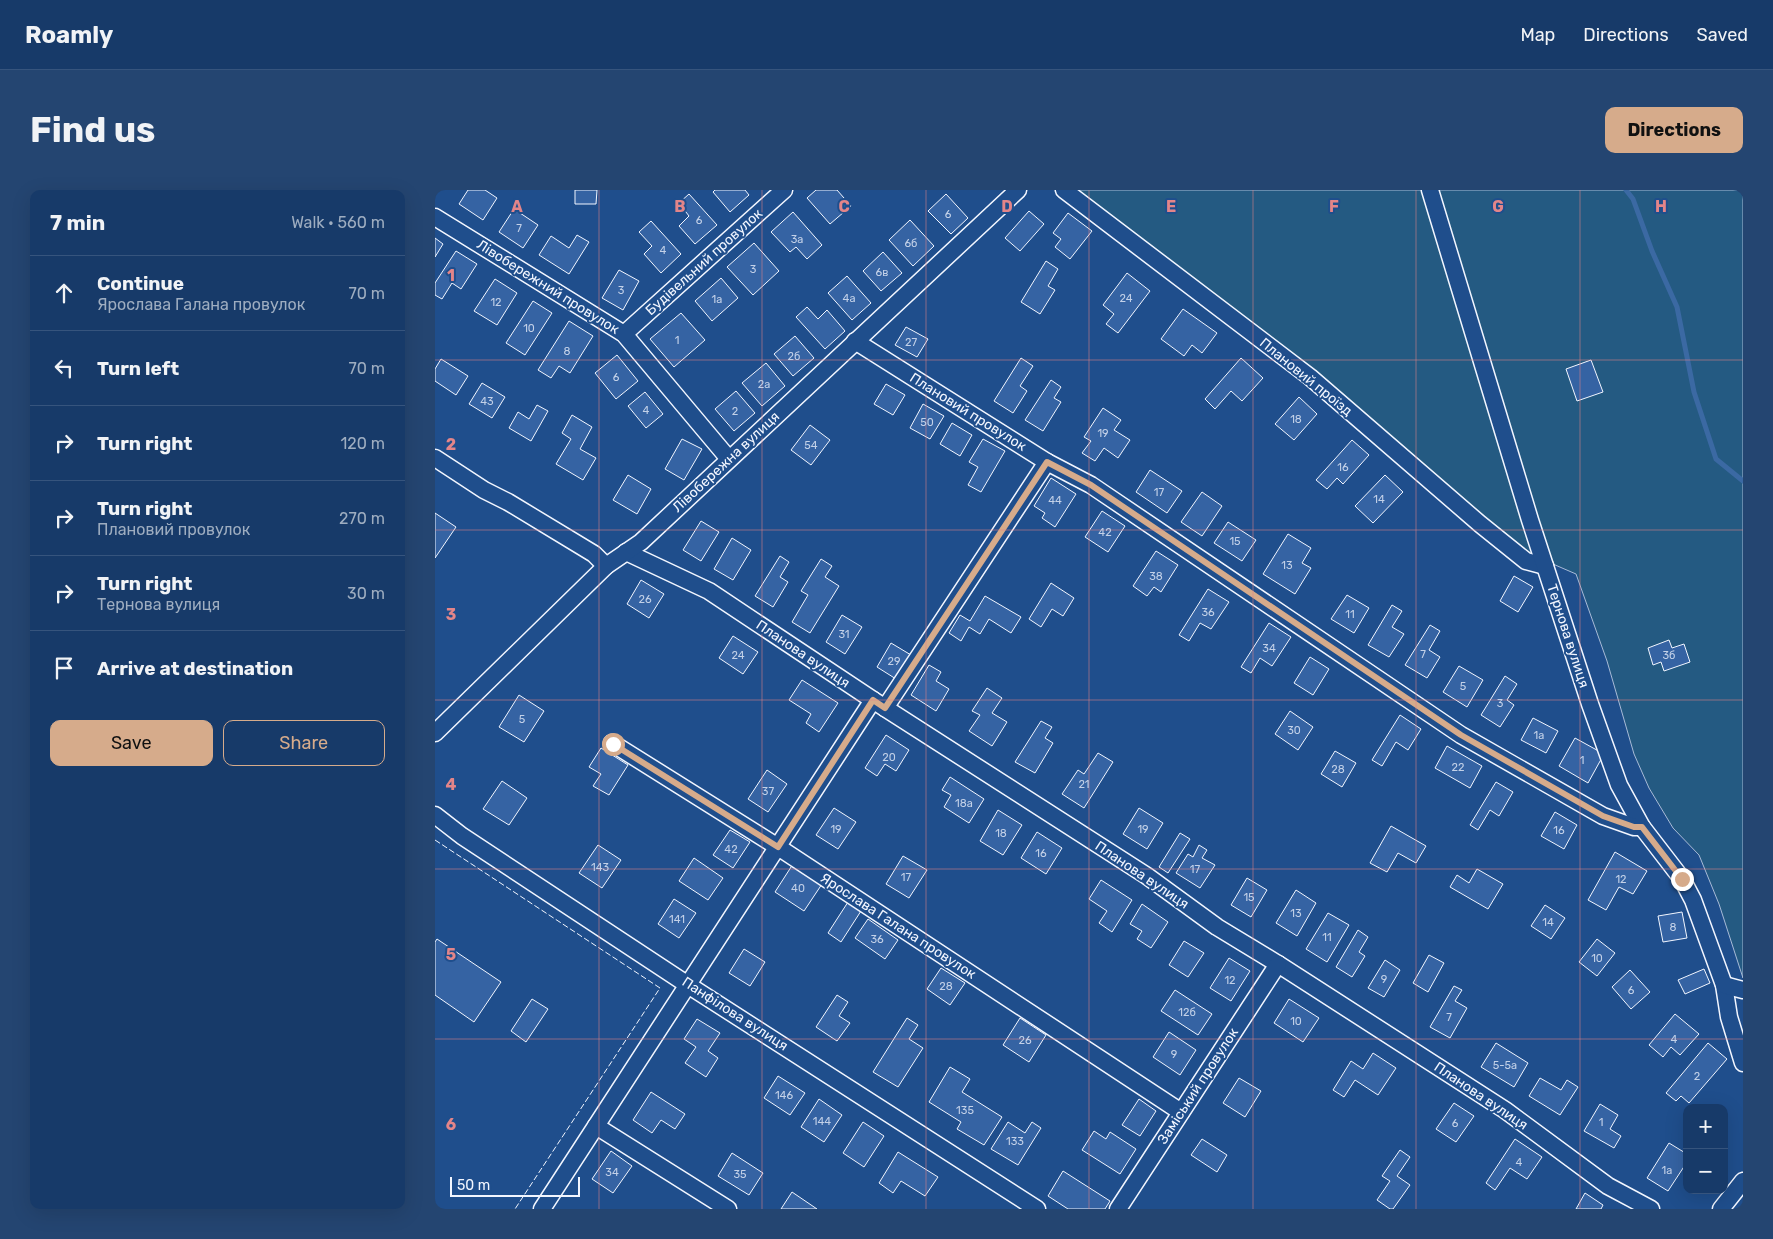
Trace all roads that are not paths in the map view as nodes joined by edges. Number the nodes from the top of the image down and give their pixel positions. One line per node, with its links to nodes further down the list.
1 (784, 190): 6 (street, Будівельний провулок)
2 (1018, 190): 7 (street, Лівобережна вулиця)
3 (1064, 190): 13 (street, Плановий проїзд)
4 (1430, 190): 13 (street, Тернова вулиця)
5 (435, 218): 6 (street, Лівобережний провулок)
6 (624, 334): 9 (street, Лівобережний провулок)
7 (855, 342): 9 (street, Лівобережна вулиця); 10 (street, Плановий провулок)
8 (435, 458): 12 (street)
9 (729, 459): 11 (street, Лівобережна вулиця)
10 (1047, 462): 14 (street); 18 (street, Плановий провулок)
11 (626, 552): 12 (street, Лівобережна вулиця); 14 (street, Планова вулиця)
12 (606, 566): 15 (street, Лівобережна вулиця)
13 (1545, 566): 18 (street, Тернова вулиця)
14 (879, 704): 19 (street); 20 (street, Планова вулиця)
15 (435, 733)
16 (613, 744): 19 (street, Ярослава Галана провулок)
17 (435, 815): 21 (street, Панфілова вулиця)
18 (1642, 827): 22 (street, Тернова вулиця)
19 (778, 847): 21 (street); 25 (street, Ярослава Галана провулок)
20 (1278, 964): 25 (street, Заміський провулок); 32 (street, Планова вулиця)
21 (688, 985): 26 (street); 30 (street, Панфілова вулиця)
22 (1724, 985): 23 (street); 24 (street, Тернова вулиця)
23 (1743, 990)
24 (1743, 1063)
25 (1181, 1112): 31 (street, Заміський провулок)
26 (596, 1126): 28 (street); 29 (street)
27 (1743, 1180): 33 (street)
28 (542, 1209)
29 (728, 1209)
30 (1037, 1209)
31 (1118, 1209)
32 (1651, 1209)
33 (1721, 1209)

